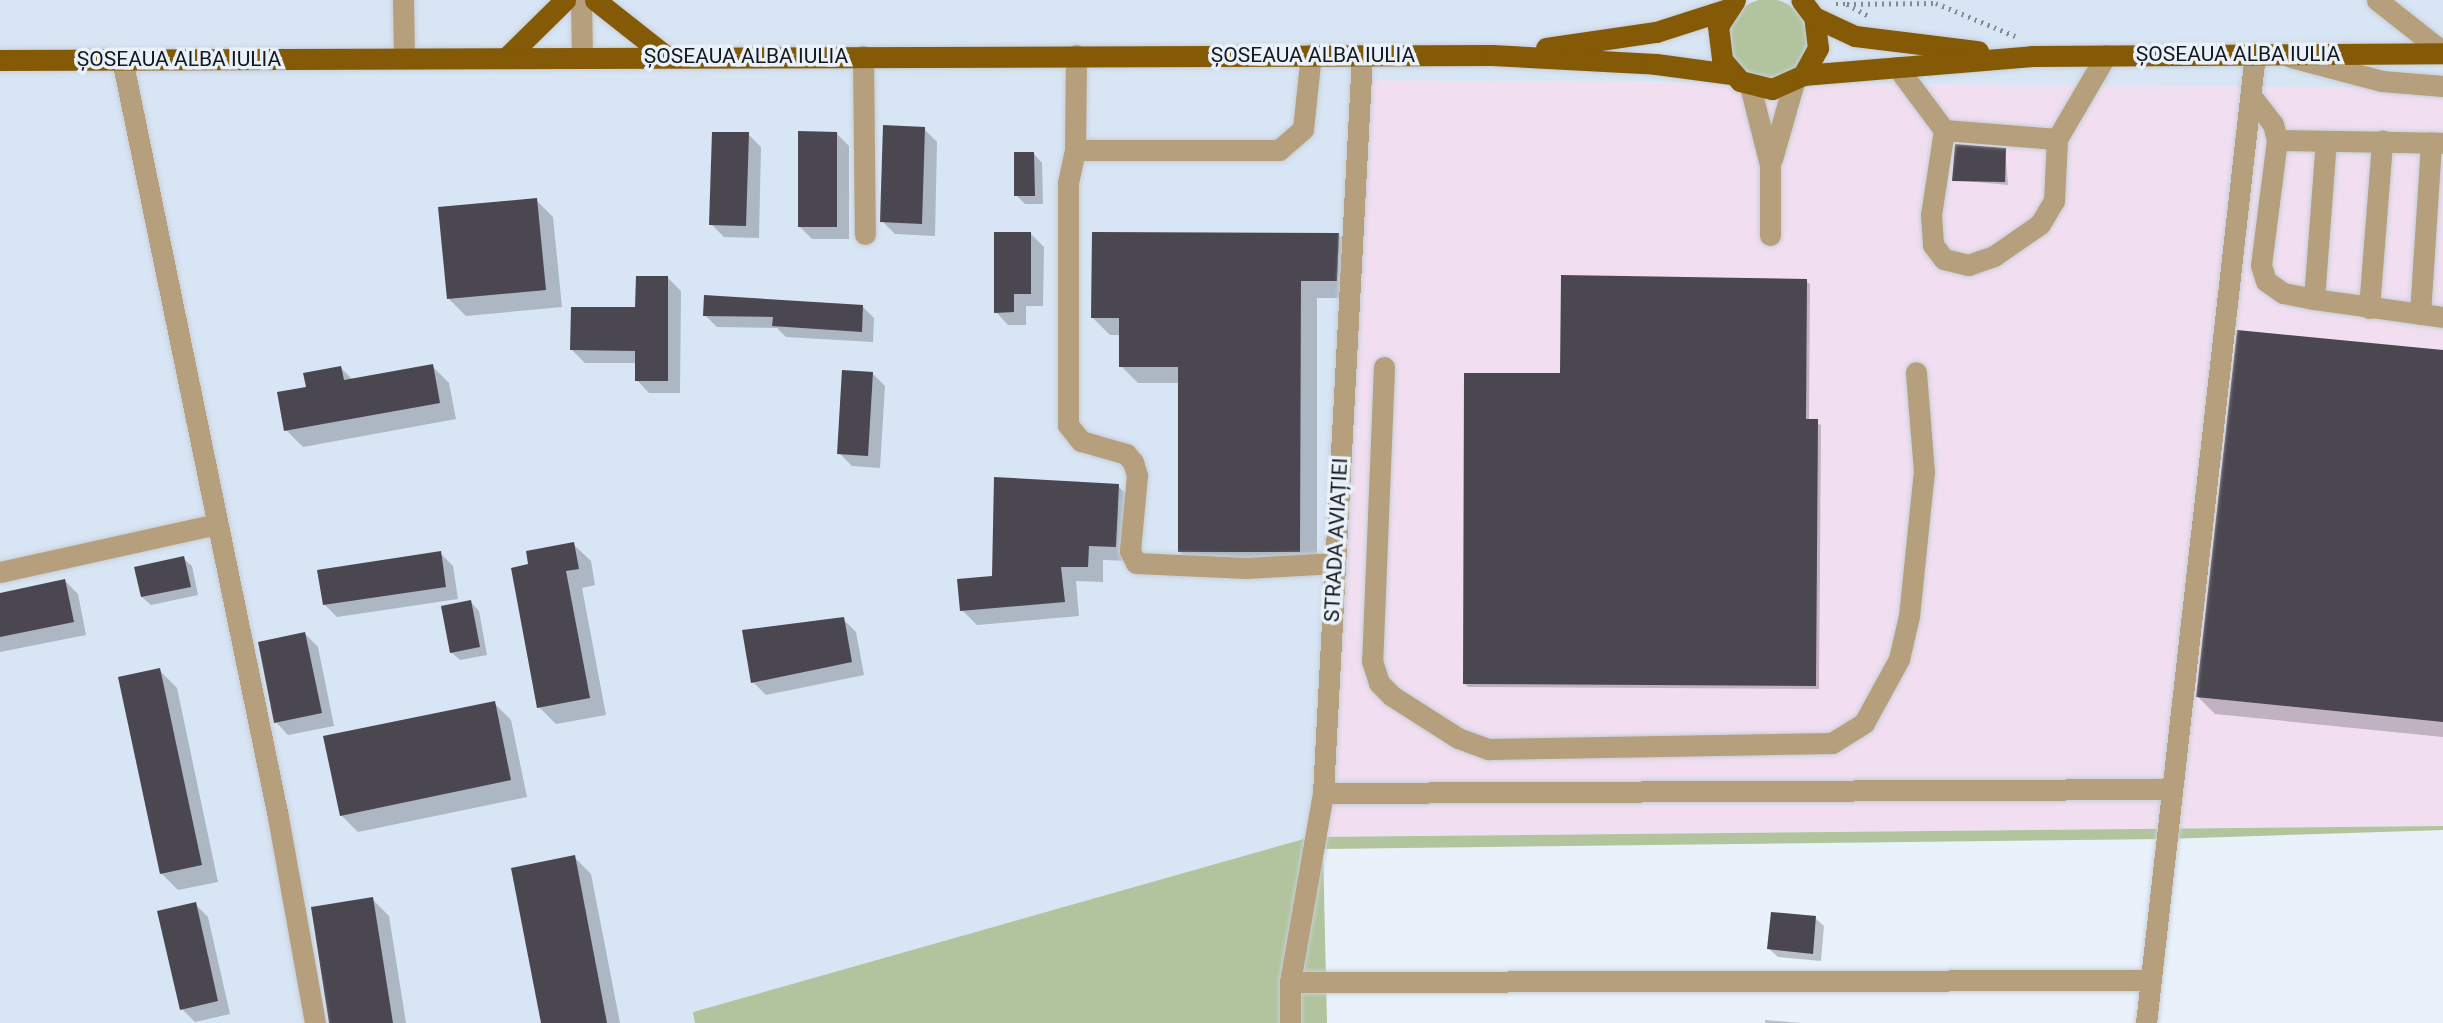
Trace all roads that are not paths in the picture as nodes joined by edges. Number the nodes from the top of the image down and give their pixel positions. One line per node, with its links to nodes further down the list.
1 (403, 0): 20 (street)
2 (565, 0): 21 (main road)
3 (581, 0): 22 (street)
4 (595, 0): 17 (main road)
5 (1801, 0): 8 (main road)
6 (2377, 0): 9 (street)
7 (1728, 4): 15 (main road, ȘOSEAUA ALBA IULIA); 26 (main road)
8 (1814, 17): 19 (main road, ȘOSEAUA ALBA IULIA); 27 (main road)
9 (2443, 53): 12 (main road, ȘOSEAUA ALBA IULIA)
10 (1311, 54): 13 (main road, ȘOSEAUA ALBA IULIA); 14 (main road, ȘOSEAUA ALBA IULIA); 37 (street)
11 (2255, 54): 12 (main road, ȘOSEAUA ALBA IULIA); 16 (main road, ȘOSEAUA ALBA IULIA); 30 (street)
12 (2279, 54): 29 (street)
13 (1076, 55): 18 (main road, ȘOSEAUA ALBA IULIA); 37 (street)
14 (1362, 55): 15 (main road, ȘOSEAUA ALBA IULIA); 48 (street, STRADA AVIAȚIEI)
15 (1492, 55): 26 (main road, ȘOSEAUA ALBA IULIA)
16 (2106, 55): 19 (main road, ȘOSEAUA ALBA IULIA); 32 (street)
17 (666, 56): 18 (main road, ȘOSEAUA ALBA IULIA); 22 (main road, ȘOSEAUA ALBA IULIA)
18 (863, 56): 39 (street)
19 (2032, 56): 25 (main road, ȘOSEAUA ALBA IULIA)
20 (404, 58): 21 (main road, ȘOSEAUA ALBA IULIA); 23 (main road, ȘOSEAUA ALBA IULIA)
21 (506, 58): 22 (main road, ȘOSEAUA ALBA IULIA)
22 (582, 58)
23 (122, 59): 24 (main road, ȘOSEAUA ALBA IULIA); 47 (street)
24 (0, 60)
25 (1897, 67): 27 (main road, ȘOSEAUA ALBA IULIA); 31 (street)
26 (1731, 74): 28 (main road)
27 (1799, 79): 28 (main road, ȘOSEAUA ALBA IULIA); 38 (street)
28 (1750, 86): 38 (street)
29 (2443, 86)
30 (2251, 96): 33 (street); 50 (street)
31 (1944, 130): 32 (street); 32 (street)
32 (2057, 139)
33 (2277, 141): 34 (street); 41 (street)
34 (2326, 141): 35 (street); 41 (street)
35 (2382, 141): 36 (street); 42 (street)
36 (2437, 142): 43 (street)
37 (1076, 150): 48 (street)
38 (1770, 165): 40 (street)
39 (865, 234)
40 (1770, 234)
41 (2314, 299): 42 (street)
42 (2369, 308): 43 (street)
43 (2420, 314): 44 (street)
44 (2443, 317)
45 (1384, 367): 46 (street)
46 (1916, 372)
47 (216, 524): 49 (street); 54 (street)
48 (1335, 563): 51 (street, STRADA AVIAȚIEI)
49 (0, 572)
50 (2171, 789): 51 (street); 52 (street)
51 (1322, 793): 53 (street, STRADA AVIAȚIEI)
52 (2151, 980): 53 (street); 56 (street)
53 (1290, 982): 55 (street, STRADA AVIAȚIEI)
54 (316, 1023)
55 (1290, 1023)
56 (2146, 1023)

